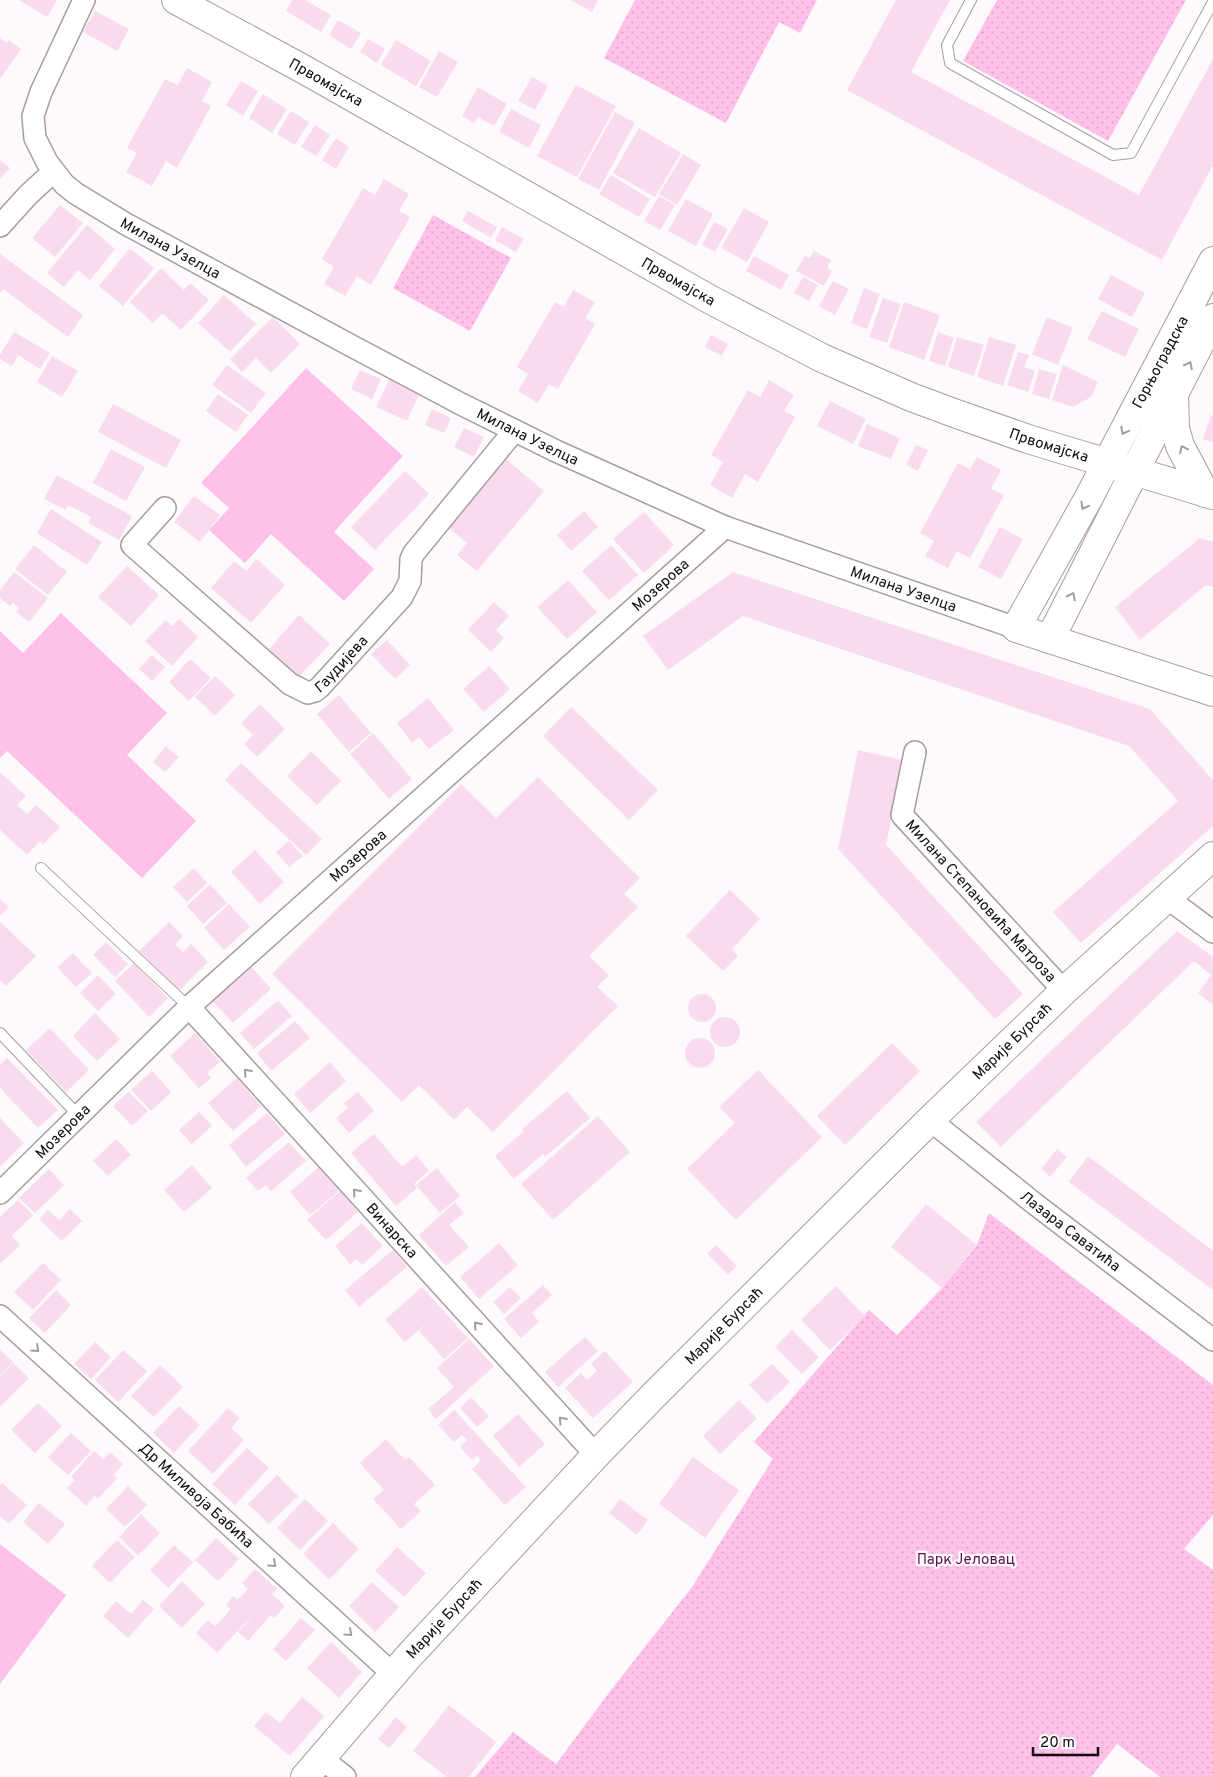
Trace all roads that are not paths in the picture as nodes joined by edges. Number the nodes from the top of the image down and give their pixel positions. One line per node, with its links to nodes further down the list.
1 (84, 0): 5 (street, Милана Узелца)
2 (176, 0): 11 (street, Првомајска)
3 (971, 0): 4 (lane)
4 (1213, 2)
5 (53, 172): 6 (street); 10 (street, Милана Узелца)
6 (0, 226)
7 (1213, 261): 11 (street, Горњоградска, one-way to 11)
8 (1213, 318): 9 (street, Горњоградска, one-way to 8)
9 (1174, 394): 12 (street, Горњоградска); 13 (street, one-way to 9)
10 (514, 431): 14 (street, Гаудијева); 15 (street, Милана Узелца)
11 (1107, 463): 12 (street, Првомајска); 16 (street, Горњоградска, one-way to 16)
12 (1134, 471): 13 (street, Првомајска); 17 (street, Горњоградска, one-way to 12)
13 (1209, 494)
14 (166, 508)
15 (725, 527): 16 (street, Милана Узелца); 25 (street, Мозерова)
16 (1016, 628): 17 (street, Милана Узелца)
17 (1050, 639): 18 (street, Милана Узелца)
18 (1213, 692)
19 (915, 752): 24 (street, Милана Степановића Матроза)
20 (1213, 856): 22 (street, Марије Бурсаћ)
21 (41, 868): 25 (lane)
22 (1166, 897): 23 (street); 24 (street, Марије Бурсаћ)
23 (1213, 932)
24 (1064, 990): 28 (street, Марије Бурсаћ)
25 (189, 1007): 27 (street, Мозерова); 32 (street, Винарска, one-way to 25)
26 (0, 1033): 27 (lane)
27 (78, 1115): 29 (street, Мозерова)
28 (930, 1120): 31 (street, Лазара Саватића); 32 (street, Марије Бурсаћ)
29 (0, 1192)
30 (0, 1316): 33 (street, Др Миливоја Бабића, one-way to 33)
31 (1213, 1340)
32 (596, 1456): 33 (street, Марије Бурсаћ)
33 (394, 1674): 34 (street, Марије Бурсаћ)
34 (313, 1768): 35 (street)
35 (345, 1777)

